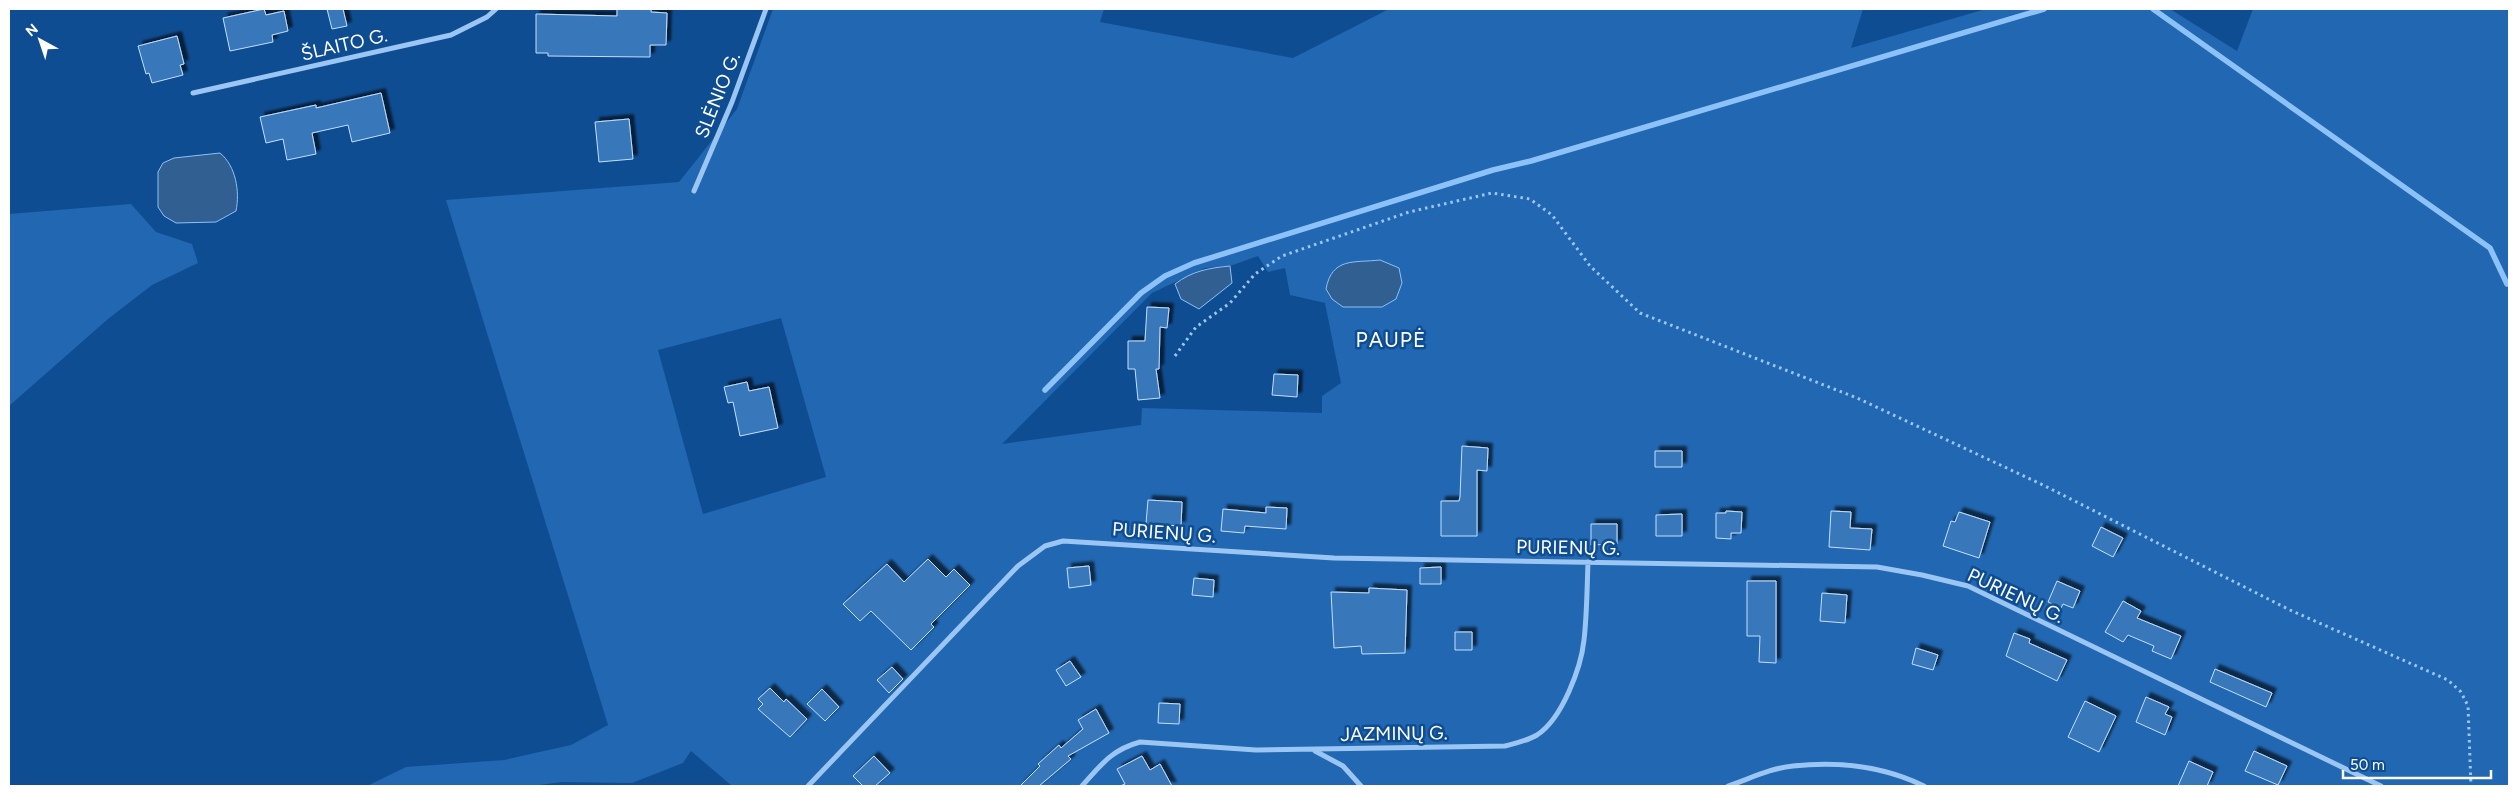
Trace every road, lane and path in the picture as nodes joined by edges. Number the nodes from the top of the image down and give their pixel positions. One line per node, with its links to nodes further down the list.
1 (496, 9): 3 (street, ŠLAITO G.)
2 (766, 9): 4 (street, SLĖNIO G.)
3 (193, 94)
4 (694, 191)
5 (1175, 356): 14 (path)
6 (1588, 562): 7 (street, JAZMINŲ G.); 8 (street, PURIENŲ G.); 13 (street, PURIENŲ G.)
7 (1314, 750): 9 (street, JAZMINŲ G.); 10 (street)
8 (808, 786)
9 (1082, 786)
10 (1362, 786)
11 (1728, 786): 12 (street)
12 (1924, 786)
13 (2381, 786)
14 (2471, 786)

